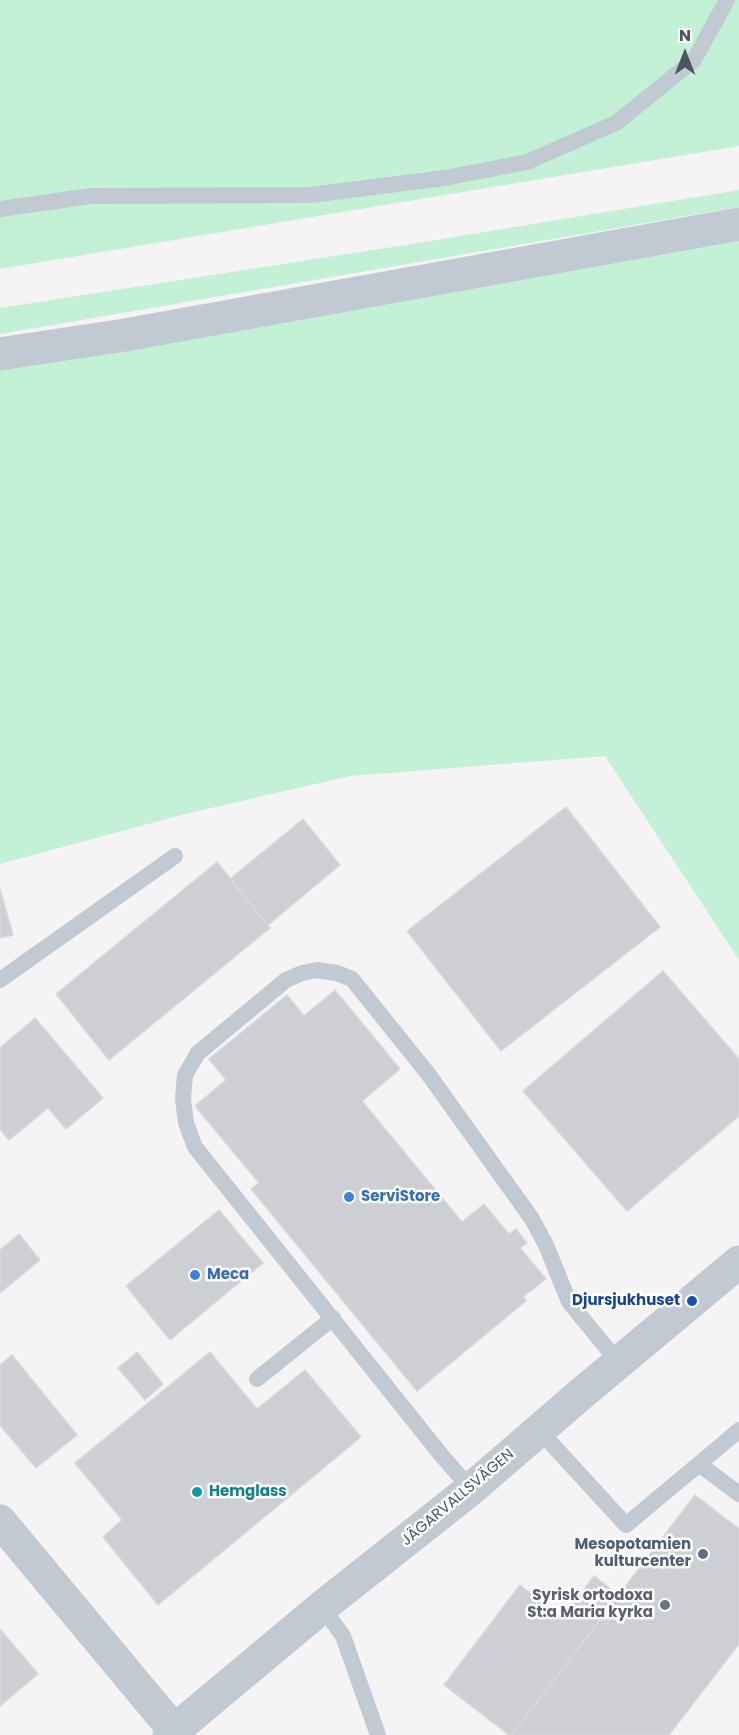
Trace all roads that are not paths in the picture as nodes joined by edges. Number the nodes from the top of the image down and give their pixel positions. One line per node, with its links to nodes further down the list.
1 (727, 0): 2 (lane)
2 (0, 208)
3 (739, 224): 4 (street)
4 (0, 354)
5 (175, 856): 6 (lane)
6 (0, 980)
7 (739, 1262): 9 (street, JÄGARVALLSVÄGEN)
8 (333, 1318): 9 (lane); 10 (lane); 14 (lane)
9 (619, 1363): 11 (street, JÄGARVALLSVÄGEN)
10 (257, 1379)
11 (539, 1430): 13 (lane); 14 (street, JÄGARVALLSVÄGEN)
12 (739, 1430): 13 (lane)
13 (699, 1464): 15 (lane)
14 (471, 1489): 17 (street, JÄGARVALLSVÄGEN)
15 (739, 1494)
16 (0, 1521): 18 (street, JÄGARVALLSVÄGEN)
17 (322, 1607): 18 (street, JÄGARVALLSVÄGEN); 19 (lane)
18 (171, 1733)
19 (378, 1735)

